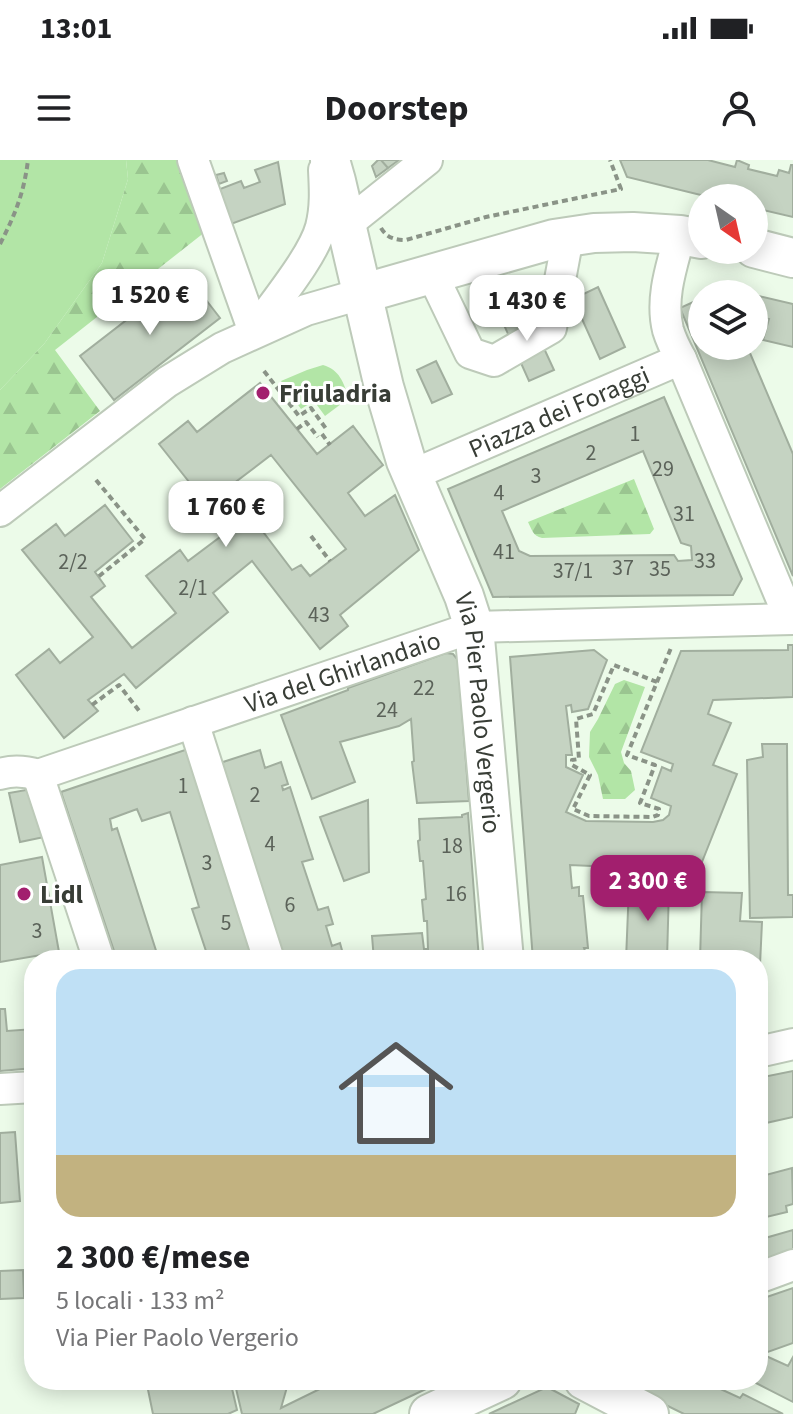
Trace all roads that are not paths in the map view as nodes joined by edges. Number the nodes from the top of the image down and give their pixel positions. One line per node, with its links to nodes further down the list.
1 (193, 160): 12 (street)
2 (327, 160): 4 (main road); 12 (street)
3 (427, 160): 4 (street)
4 (364, 222): 11 (main road)
5 (568, 237): 6 (main road, Piazza dei Foraggi); 10 (main road, Piazza dei Foraggi); 10 (street)
6 (688, 237)
7 (688, 243): 13 (street, Piazza dei Foraggi)
8 (768, 252): 9 (main road)
9 (793, 258)
10 (432, 274): 11 (main road, Piazza dei Foraggi)
11 (361, 294): 12 (street); 14 (main road)
12 (254, 332): 15 (street)
13 (681, 359): 14 (street, Piazza dei Foraggi); 16 (street)
14 (412, 475): 17 (main road, Via Pier Paolo Vergerio)
15 (0, 511)
16 (792, 619): 17 (street, Via del Ghirlandaio)
17 (474, 627): 18 (street, Via del Ghirlandaio); 23 (main road, Via Pier Paolo Vergerio)
18 (193, 722): 20 (street, Via del Ghirlandaio); 22 (street)
19 (0, 774): 20 (street, Via del Ghirlandaio)
20 (38, 775): 21 (street)
21 (96, 950)
22 (266, 950)
23 (503, 950)
24 (793, 1044): 25 (street)
25 (768, 1050)
26 (24, 1088): 27 (street)
27 (0, 1089)
28 (793, 1265): 29 (street)
29 (768, 1274)
30 (481, 1390): 32 (main road)
31 (603, 1390): 33 (main road)
32 (429, 1414)
33 (649, 1414)

